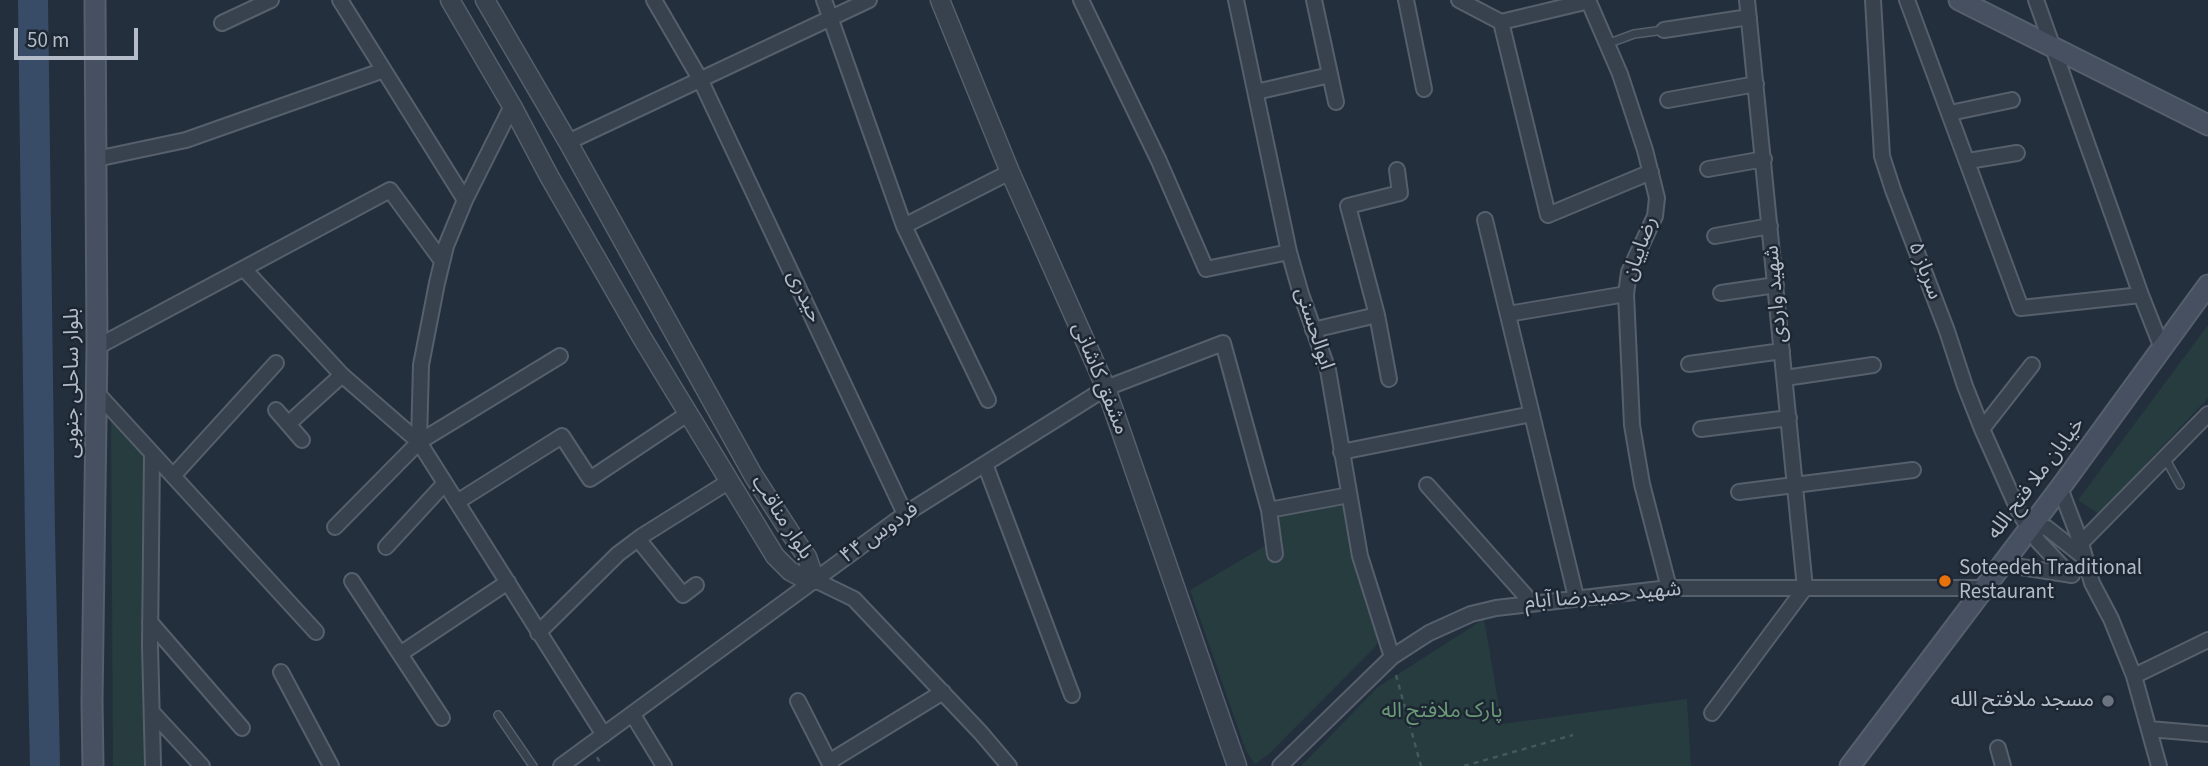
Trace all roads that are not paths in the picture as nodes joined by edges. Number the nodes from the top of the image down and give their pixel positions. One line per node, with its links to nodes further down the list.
1 (95, 0): 42 (main road, بلوار ساحلی جنوبی)
2 (271, 0): 24 (street)
3 (340, 0): 28 (street)
4 (450, 0): 37 (street, بلوار مناقب)
5 (485, 0): 40 (street, بلوار مناقب)
6 (654, 0): 30 (street, حیدری)
7 (824, 0): 22 (street)
8 (869, 0): 22 (street)
9 (940, 0): 47 (street, مشفق کاشانی)
10 (1081, 0): 54 (street)
11 (1236, 0): 33 (street, ابوالحسنی)
12 (1314, 0): 29 (street)
13 (1406, 0): 32 (street)
14 (1459, 0): 23 (street)
15 (1747, 0): 21 (street, شهید واردی)
16 (1873, 0): 86 (street, سرباز ۵)
17 (1907, 0): 38 (street)
18 (1959, 0): 27 (main road)
19 (2036, 0): 27 (street)
20 (1589, 1): 23 (street); 26 (street, رضاییان)
21 (1749, 17): 25 (street); 31 (street, شهید واردی)
22 (831, 18): 30 (street); 51 (street)
23 (1502, 22): 48 (street)
24 (222, 23)
25 (1664, 30): 26 (lane)
26 (1607, 44): 48 (street, رضاییان)
27 (2052, 47): 39 (main road); 61 (street)
28 (384, 70): 42 (street); 49 (street)
29 (1330, 75): 33 (street); 36 (street)
30 (700, 79): 40 (street); 105 (street, حیدری)
31 (1756, 83): 34 (street); 43 (street, شهید واردی)
32 (1424, 89)
33 (1256, 92): 54 (street, ابوالحسنی)
34 (1668, 100)
35 (2012, 100): 38 (street)
36 (1336, 102)
37 (513, 106): 49 (street); 80 (street, بلوار مناقب)
38 (1950, 113): 44 (street)
39 (2208, 125)
40 (568, 142): 115 (street, بلوار مناقب)
41 (2017, 153): 44 (street)
42 (96, 159): 65 (main road, بلوار ساحلی جنوبی)
43 (1764, 159): 45 (street); 52 (street, شهید واردی)
44 (1968, 161): 61 (street)
45 (1708, 169)
46 (1397, 170): 63 (street)
47 (1010, 172): 51 (street); 76 (street, مشفق کاشانی)
48 (1651, 172): 60 (street, رضاییان)
49 (465, 200): 55 (street)
50 (1485, 220): 62 (street)
51 (904, 226): 78 (street)
52 (1770, 226): 53 (street); 57 (street, شهید واردی)
53 (1715, 236)
54 (1289, 252): 64 (street, ابوالحسنی)
55 (442, 261): 56 (street); 88 (street)
56 (244, 269): 65 (street); 73 (street)
57 (1776, 285): 59 (street); 67 (street, شهید واردی)
58 (2208, 285): 66 (main road, خیابان ملا فتح الله)
59 (1721, 293)
60 (1626, 294): 62 (street); 122 (street, رضاییان)
61 (2141, 295): 66 (street)
62 (1508, 314): 81 (street)
63 (1377, 315): 64 (street); 75 (street)
64 (1313, 330): 89 (street, ابوالحسنی)
65 (97, 347): 77 (main road, بلوار ساحلی جنوبی)
66 (2162, 348): 100 (main road, خیابان ملا فتح الله)
67 (1782, 351): 70 (street); 74 (street, شهید واردی)
68 (560, 356): 88 (street)
69 (276, 363): 94 (street)
70 (1689, 364)
71 (1873, 365): 74 (street)
72 (2032, 365): 86 (street)
73 (342, 375): 84 (street); 88 (street)
74 (1785, 378): 83 (street, شهید واردی)
75 (1389, 379)
76 (1106, 388): 92 (street, فردوس ۴۴); 104 (street, فردوس ۴۴); 155 (street, مشفق کاشانی)
77 (97, 393): 90 (street); 147 (main road, بلوار ساحلی جنوبی)
78 (988, 400)
79 (276, 410): 84 (street)
80 (689, 414): 95 (street, بلوار مناقب); 103 (street)
81 (1532, 414): 89 (street); 123 (street)
82 (2208, 414): 91 (street)
83 (1788, 418): 85 (street); 98 (street, شهید واردی)
84 (288, 424): 87 (street)
85 (1701, 429)
86 (1982, 429): 107 (street, سرباز ۵)
87 (302, 440)
88 (419, 442): 96 (street); 106 (street)
89 (1341, 452): 102 (street, ابوالحسنی)
90 (152, 454): 94 (street); 125 (street)
91 (2165, 457): 99 (lane); 109 (street)
92 (985, 464): 105 (street, فردوس ۴۴); 134 (street)
93 (1913, 470): 98 (street)
94 (173, 476): 126 (street)
95 (728, 482): 108 (street); 115 (street, بلوار مناقب)
96 (445, 483): 103 (street); 110 (street)
97 (1427, 485): 124 (street)
98 (1795, 485): 101 (street); 120 (street, شهید واردی)
99 (2180, 485)
100 (2060, 488): 107 (main road, خیابان ملا فتح الله); 109 (street)
101 (1740, 492)
102 (1349, 495): 104 (street); 130 (street, ابوالحسنی)
103 (457, 502): 117 (street)
104 (1269, 510): 111 (street)
105 (905, 514): 115 (street, فردوس ۴۴)
106 (335, 527)
107 (2031, 527): 112 (street); 113 (main road, خیابان ملا فتح الله); 114 (street, سرباز ۵)
108 (638, 539): 119 (street); 127 (street)
109 (2081, 542): 112 (street)
110 (386, 547)
111 (1275, 554)
112 (2085, 558): 118 (street)
113 (2002, 564): 114 (street); 121 (main road, خیابان ملا فتح الله)
114 (2070, 575): 118 (street)
115 (815, 580): 133 (street); 139 (street, فردوس ۴۴)
116 (352, 581): 129 (street)
117 (508, 582): 127 (street); 129 (street)
118 (2092, 583): 132 (street)
119 (696, 585)
120 (1805, 588): 121 (street, شهید حمیدرضا آبام); 122 (street, شهید حمیدرضا آبام); 137 (street)
121 (1983, 588): 157 (main road, خیابان ملا فتح الله)
122 (1669, 589): 123 (street, شهید حمیدرضا آبام)
123 (1576, 597): 124 (street, شهید حمیدرضا آبام)
124 (1532, 603): 130 (street, شهید حمیدرضا آبام)
125 (150, 622): 136 (street); 141 (street)
126 (316, 632)
127 (538, 633): 144 (street)
128 (2208, 640): 132 (street)
129 (400, 654): 140 (street)
130 (1392, 657): 156 (street, شهید حمیدرضا آبام)
131 (281, 673): 150 (street)
132 (2134, 676): 142 (street)
133 (943, 692): 146 (street); 154 (street)
134 (1072, 695)
135 (798, 701): 146 (street)
136 (152, 712): 148 (street); 149 (street)
137 (1712, 713)
138 (498, 715): 151 (lane)
139 (633, 715): 144 (street, فردوس ۴۴); 153 (street)
140 (442, 718)
141 (242, 728)
142 (2149, 729): 143 (street); 159 (street)
143 (2208, 734)
144 (604, 735): 152 (street, فردوس ۴۴)
145 (1998, 748): 158 (street)
146 (830, 764)
147 (93, 766)
148 (153, 766)
149 (202, 766)
150 (331, 766)
151 (533, 766)
152 (561, 766)
153 (664, 766)
154 (1009, 766)
155 (1237, 766)
156 (1280, 766)
157 (1850, 766)
158 (2003, 766)
159 (2159, 766)

